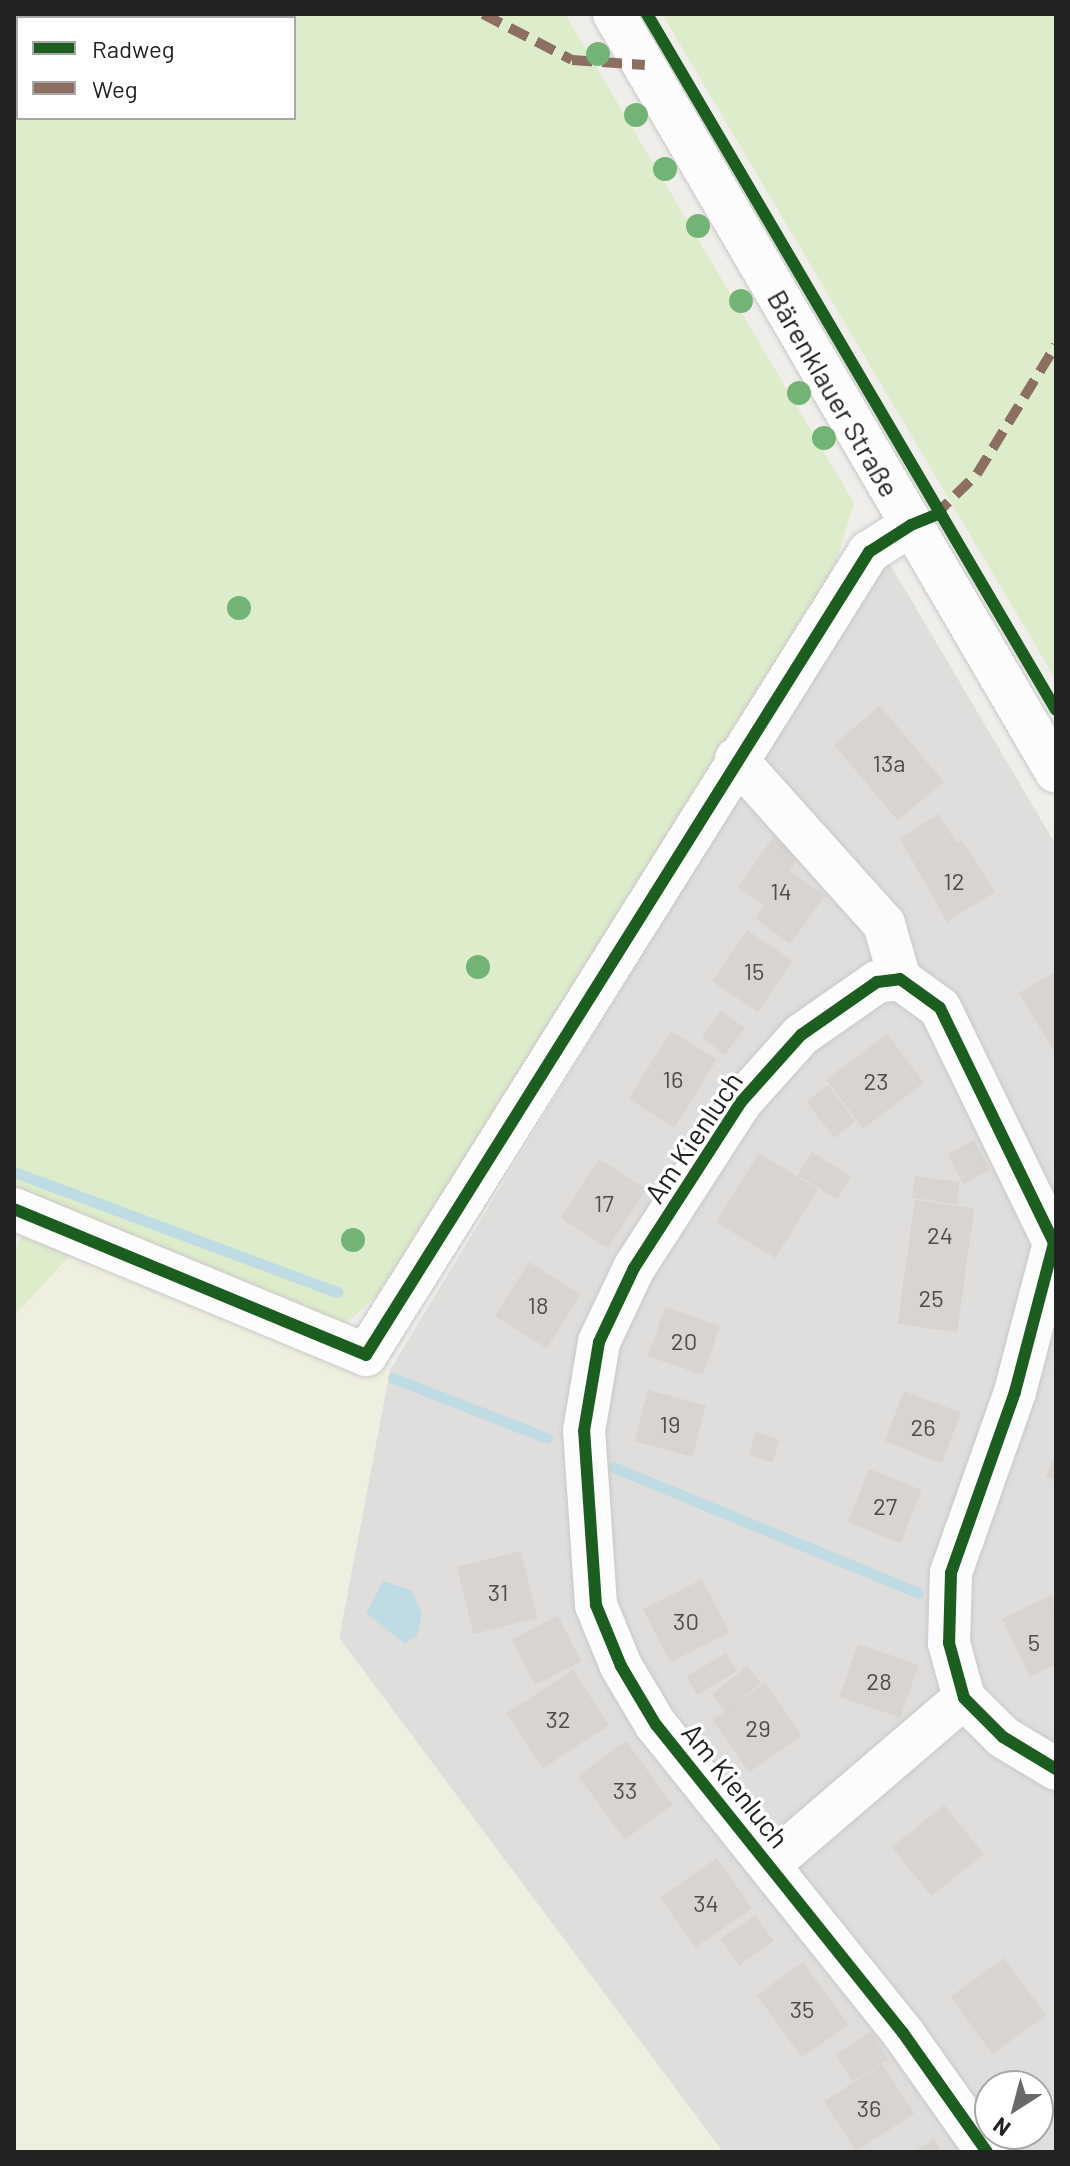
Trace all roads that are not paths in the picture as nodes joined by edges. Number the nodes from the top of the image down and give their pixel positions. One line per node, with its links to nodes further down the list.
1 (614, 14): 2 (street, Bärenklauer Straße)
2 (911, 525): 3 (street); 4 (street, Bärenklauer Straße)
3 (736, 759): 5 (street); 6 (street)
4 (1056, 772)
5 (900, 979): 7 (street); 9 (street, Am Kienluch)
6 (16, 1216)
7 (964, 1698): 8 (street); 9 (street, Am Kienluch)
8 (1056, 1769)
9 (769, 1865): 10 (street, Am Kienluch)
10 (987, 2152)

